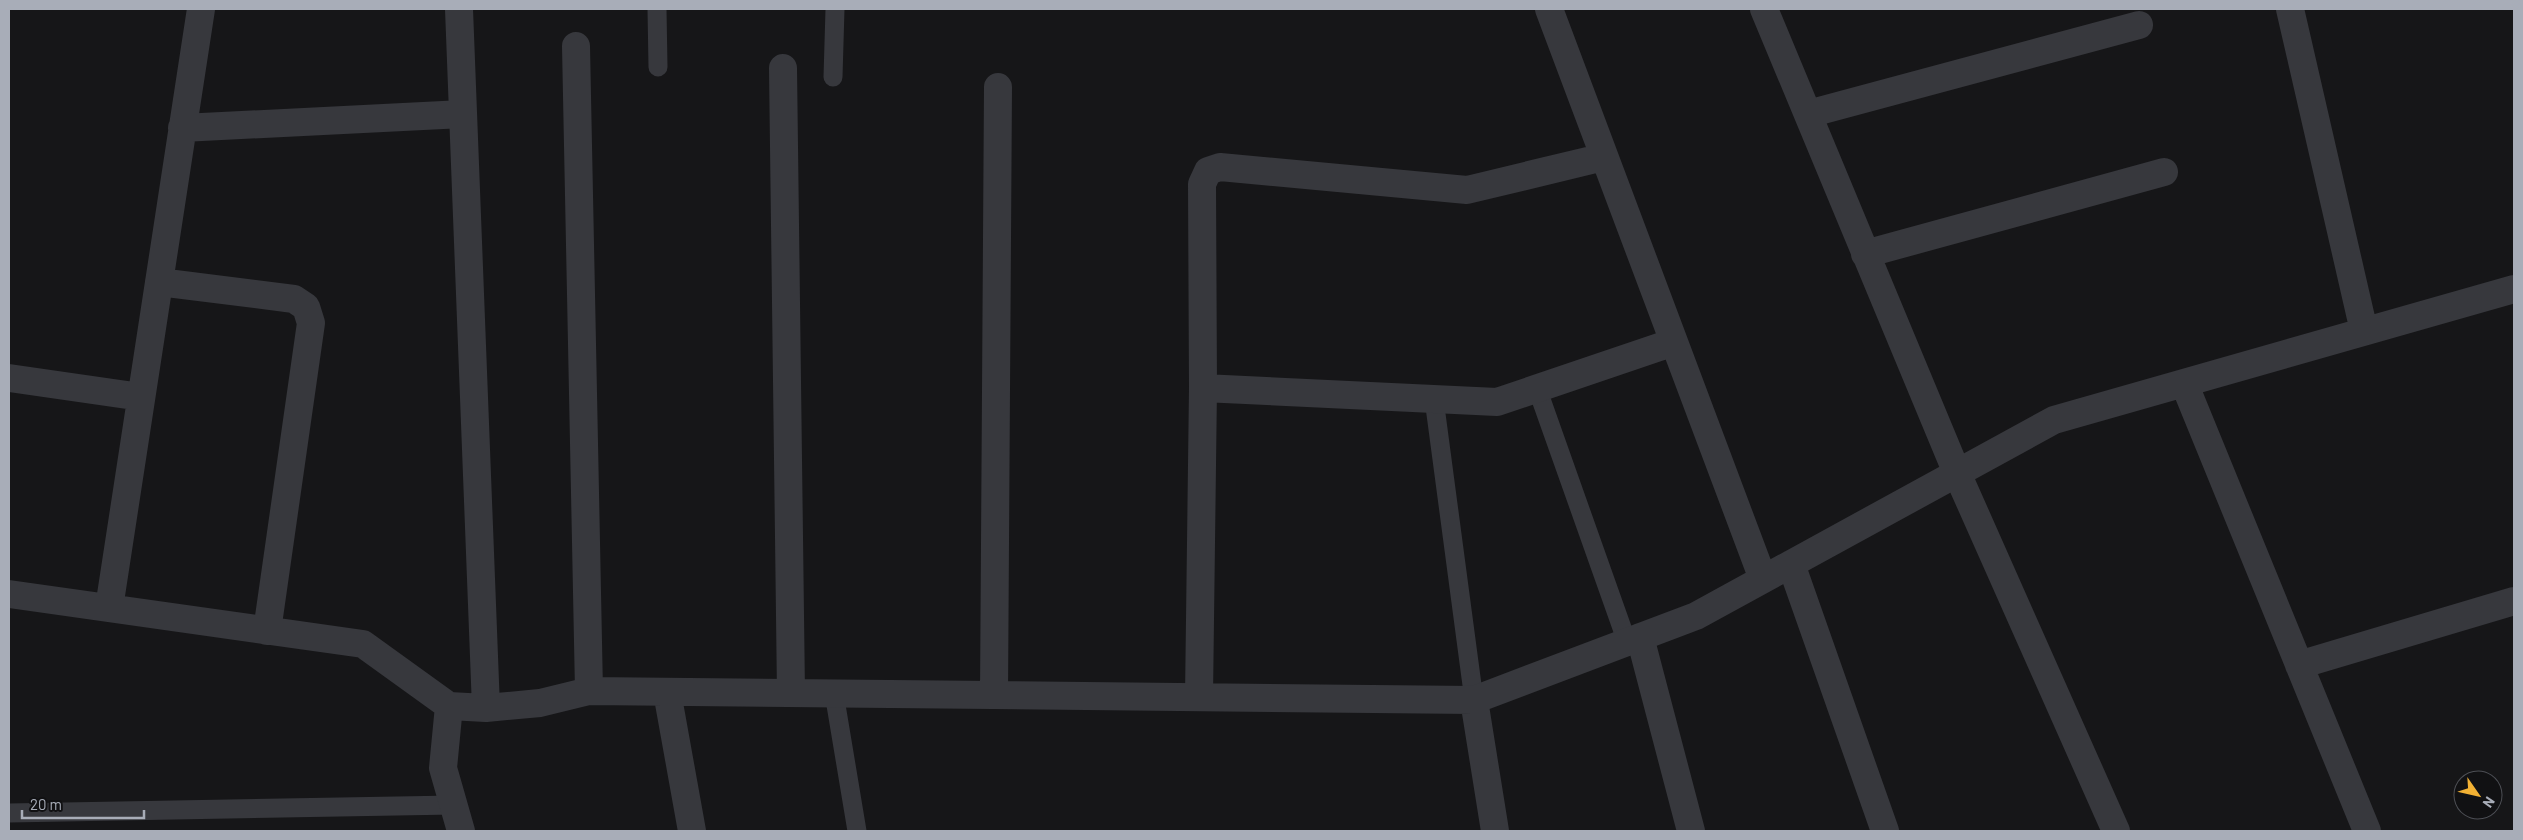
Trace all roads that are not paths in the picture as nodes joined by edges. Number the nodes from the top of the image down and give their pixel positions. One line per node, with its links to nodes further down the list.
1 (201, 9): 16 (street)
2 (459, 9): 14 (street)
3 (657, 9): 10 (lane)
4 (835, 9): 12 (lane)
5 (1549, 9): 17 (street)
6 (1764, 9): 15 (street)
7 (2296, 10): 22 (street)
8 (2139, 25): 15 (street)
9 (576, 46): 39 (street)
10 (658, 67)
11 (783, 68): 41 (street)
12 (833, 77)
13 (998, 87): 43 (street)
14 (463, 114): 16 (street); 47 (street)
15 (1808, 114): 19 (street)
16 (182, 128): 20 (street)
17 (1604, 156): 23 (street); 26 (street)
18 (2164, 172): 19 (street)
19 (1866, 254): 30 (street)
20 (159, 282): 28 (street); 36 (street)
21 (2514, 289): 22 (street)
22 (2364, 331): 25 (street)
23 (1674, 342): 27 (street); 32 (street)
24 (9, 378): 28 (street)
25 (2184, 383): 30 (street); 38 (street)
26 (1203, 388): 29 (street); 44 (street)
27 (1537, 388): 29 (street); 37 (lane)
28 (141, 397): 35 (street)
29 (1434, 399): 45 (lane)
30 (1957, 473): 31 (street); 56 (street)
31 (1791, 564): 32 (street); 55 (street)
32 (1763, 579): 37 (street)
33 (9, 594): 35 (street)
34 (2514, 601): 38 (street)
35 (109, 608): 36 (street)
36 (266, 631): 46 (street)
37 (1634, 640): 45 (street); 54 (street)
38 (2299, 665): 57 (street)
39 (589, 691): 40 (street); 47 (street)
40 (668, 692): 41 (street); 51 (street)
41 (791, 693): 42 (street)
42 (834, 693): 43 (street); 52 (lane)
43 (994, 695): 44 (street)
44 (1199, 697): 45 (street)
45 (1474, 700): 53 (street)
46 (450, 706): 47 (street); 48 (street)
47 (486, 708)
48 (454, 805): 49 (lane); 50 (street)
49 (9, 813)
50 (461, 831)
51 (692, 831)
52 (857, 831)
53 (1495, 831)
54 (1690, 831)
55 (1885, 831)
56 (2116, 831)
57 (2367, 831)

